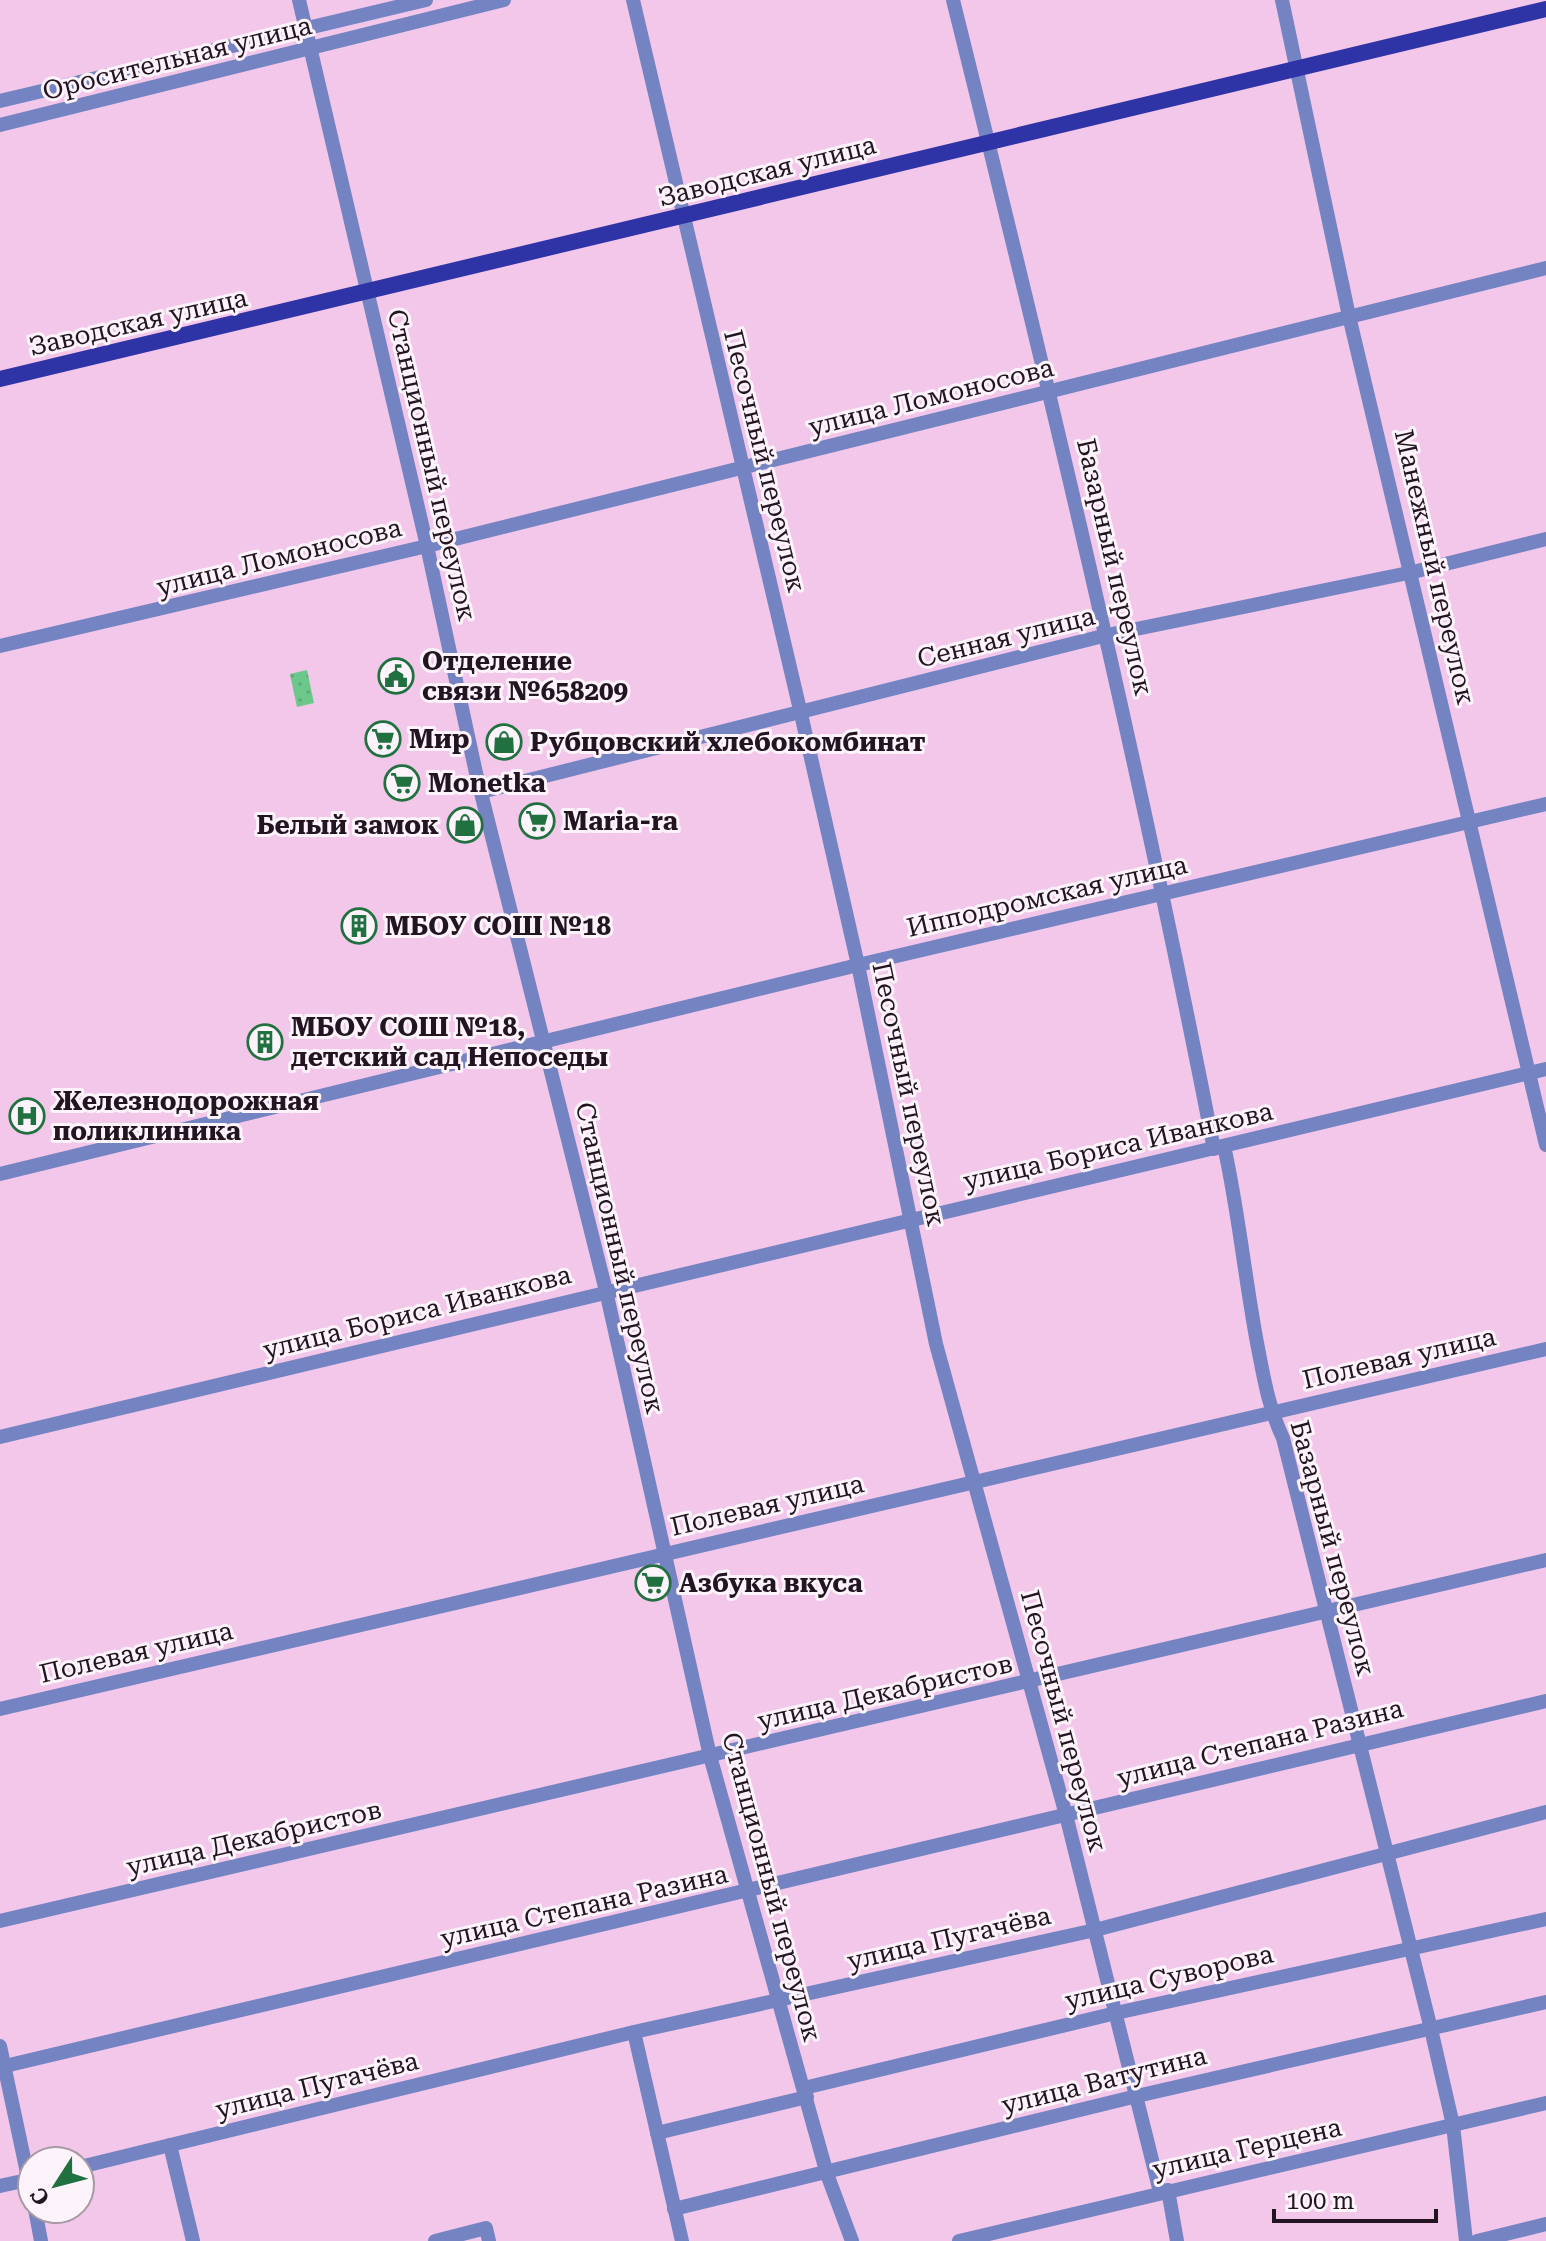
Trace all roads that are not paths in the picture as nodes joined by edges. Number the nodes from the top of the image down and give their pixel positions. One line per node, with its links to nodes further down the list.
1 (299, 0): 8 (street, Станционный переулок)
2 (426, 0): 8 (street, Оросительная улица)
3 (504, 0): 9 (street, Оросительная улица)
4 (633, 0): 14 (street, Песочный переулок)
5 (953, 0): 13 (street, Базарный переулок)
6 (1282, 0): 10 (street, Манежный переулок)
7 (1546, 9): 10 (main road, Заводская улица)
8 (306, 30): 9 (street, Станционный переулок); 11 (street, Оросительная улица)
9 (310, 51): 12 (street, Оросительная улица); 16 (street, Станционный переулок)
10 (1299, 70): 13 (main road, Заводская улица); 17 (street, Манежный переулок)
11 (0, 101)
12 (0, 125)
13 (988, 141): 14 (main road, Заводская улица); 19 (street, Базарный переулок)
14 (681, 218): 16 (main road, Заводская улица); 20 (street, Песочный переулок)
15 (1546, 268): 17 (street, улица Ломоносова)
16 (368, 293): 18 (main road, Заводская улица); 22 (street, Станционный переулок)
17 (1349, 316): 19 (street, улица Ломоносова); 23 (street, Манежный переулок)
18 (0, 379)
19 (1050, 392): 20 (street, улица Ломоносова); 24 (street, Базарный переулок)
20 (743, 468): 22 (street, улица Ломоносова); 26 (street, Песочный переулок)
21 (1546, 539): 23 (street, Сенная улица)
22 (427, 546): 25 (street, улица Ломоносова); 27 (street, Станционный переулок)
23 (1413, 572): 24 (street, Сенная улица); 29 (street, Манежный переулок)
24 (1107, 635): 26 (street, Сенная улица); 30 (street, Базарный переулок)
25 (0, 646)
26 (801, 714): 27 (street, Сенная улица); 31 (street, Песочный переулок)
27 (481, 792): 32 (street, Станционный переулок)
28 (1546, 804): 29 (street, Ипподромская улица)
29 (1469, 822): 30 (street, Ипподромская улица); 34 (street, Манежный переулок)
30 (1164, 894): 31 (street, Ипподромская улица); 36 (street, Базарный переулок)
31 (858, 965): 32 (street, Ипподромская улица); 38 (street, Песочный переулок)
32 (543, 1040): 37 (street, Ипподромская улица); 39 (street, Станционный переулок)
33 (1546, 1069): 34 (street, улица Бориса Иванкова)
34 (1529, 1074): 35 (street, Манежный переулок); 36 (street, улица Бориса Иванкова)
35 (1546, 1145)
36 (1219, 1148): 38 (street, улица Бориса Иванкова); 41 (street, Базарный переулок)
37 (0, 1174)
38 (911, 1220): 39 (street, улица Бориса Иванкова); 43 (street, Песочный переулок)
39 (606, 1291): 42 (street, улица Бориса Иванкова); 44 (street, Станционный переулок)
40 (1546, 1349): 41 (street, Полевая улица)
41 (1271, 1413): 43 (street, Полевая улица); 46 (street, Базарный переулок)
42 (0, 1437)
43 (975, 1481): 44 (street, Полевая улица); 47 (street, Песочный переулок)
44 (665, 1553): 49 (street, Полевая улица); 51 (street, Станционный переулок)
45 (1546, 1560): 46 (street, улица Декабристов)
46 (1325, 1614): 47 (street, улица Декабристов); 50 (street, Базарный переулок)
47 (1030, 1683): 51 (street, улица Декабристов); 53 (street, Песочный переулок)
48 (1546, 1701): 50 (street, улица Степана Разина)
49 (0, 1709)
50 (1361, 1743): 53 (street, улица Степана Разина); 54 (street, Базарный переулок)
51 (710, 1756): 55 (street, Станционный переулок); 57 (street, улица Декабристов)
52 (1546, 1812): 54 (street, улица Пугачёва)
53 (1066, 1815): 55 (street, улица Степана Разина); 58 (street, Песочный переулок)
54 (1389, 1855): 58 (street, улица Пугачёва); 59 (street, Базарный переулок)
55 (746, 1893): 60 (street, Станционный переулок); 66 (street, улица Степана Разина)
56 (1546, 1919): 59 (street, улица Суворова)
57 (0, 1921)
58 (1095, 1930): 60 (street, улица Пугачёва); 62 (street, Песочный переулок)
59 (1412, 1948): 62 (street, улица Суворова); 63 (street, Базарный переулок)
60 (777, 2002): 64 (street, улица Пугачёва); 67 (street, Станционный переулок)
61 (1546, 2002): 63 (street, улица Ватутина)
62 (1116, 2013): 67 (street, улица Суворова); 68 (street, Песочный переулок)
63 (1431, 2029): 68 (street, улица Ватутина); 71 (street, Базарный переулок)
64 (634, 2032): 72 (street); 74 (street, улица Пугачёва)
65 (0, 2046): 66 (street)
66 (5, 2066): 69 (street)
67 (805, 2092): 72 (street, улица Суворова); 76 (street, Станционный переулок)
68 (1137, 2096): 76 (street, улица Ватутина); 77 (street, Песочный переулок)
69 (6, 2102): 73 (street)
70 (1546, 2103): 71 (street, улица Герцена)
71 (1453, 2125): 77 (street, улица Герцена); 87 (street, Базарный переулок)
72 (657, 2133): 78 (street)
73 (19, 2145)
74 (170, 2145): 75 (street, улица Пугачёва); 80 (street)
75 (96, 2163)
76 (827, 2174): 78 (street, улица Ватутина); 84 (street, Станционный переулок)
77 (1164, 2191): 85 (street, улица Герцена); 86 (street, Песочный переулок)
78 (674, 2209): 83 (street)
79 (1546, 2224): 88 (street)
80 (193, 2241)
81 (435, 2241): 82 (street)
82 (489, 2241)
83 (682, 2241)
84 (852, 2241)
85 (959, 2241)
86 (1177, 2241)
87 (1466, 2241)
88 (1477, 2241)

